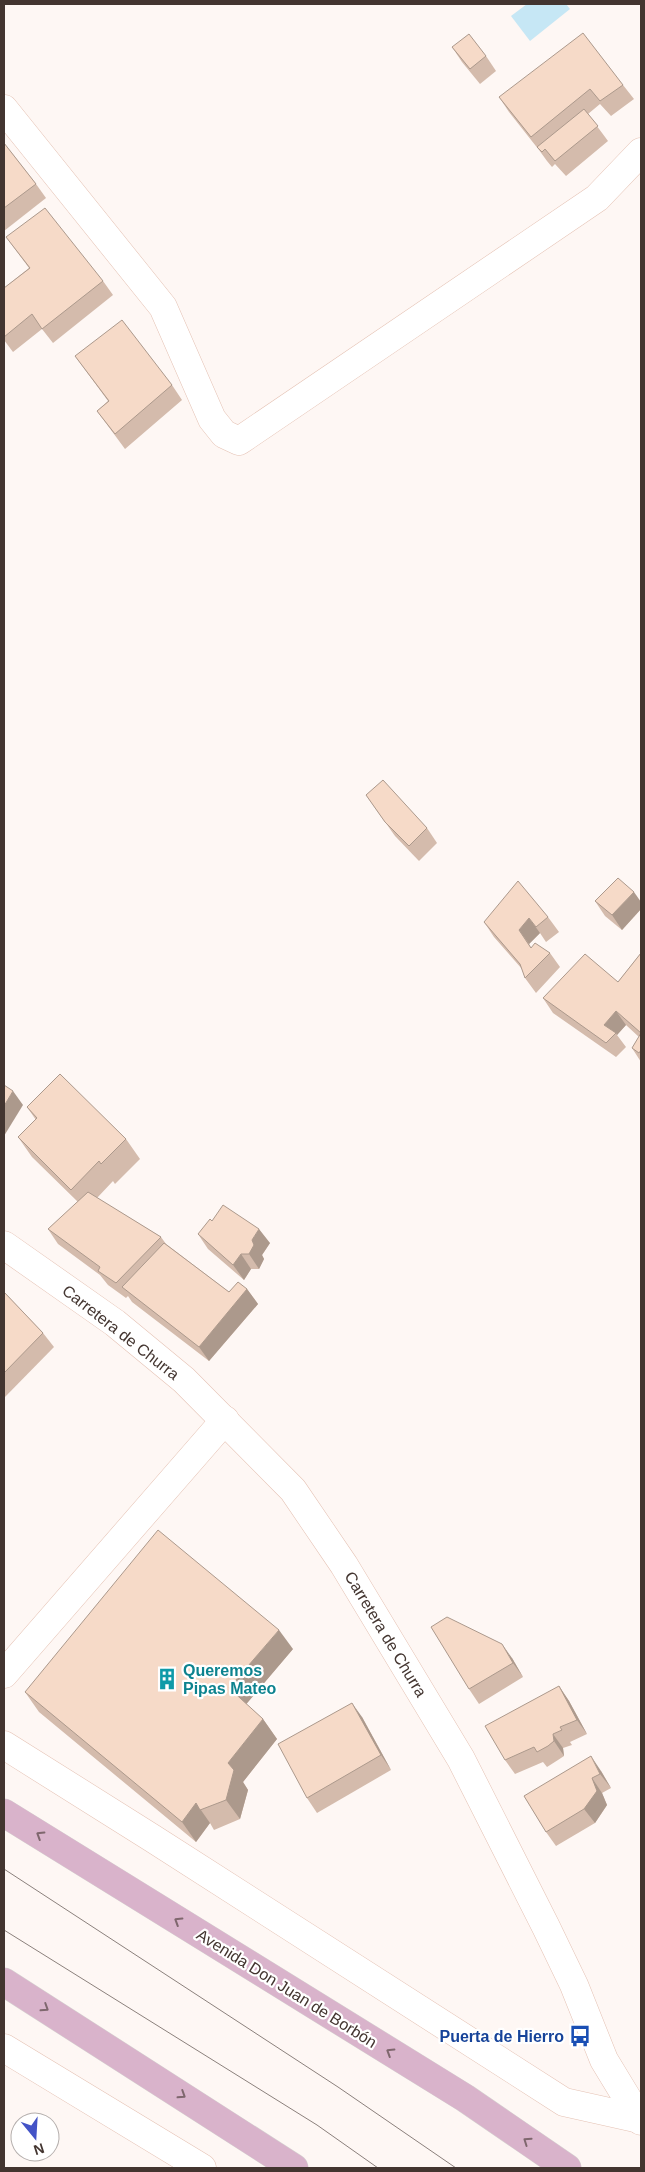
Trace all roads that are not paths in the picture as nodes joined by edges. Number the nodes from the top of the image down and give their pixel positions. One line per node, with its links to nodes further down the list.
1 (4, 109): 2 (street)
2 (641, 152)
3 (4, 1245): 4 (street, Carretera de Churra)
4 (225, 1420): 5 (street); 10 (street, Carretera de Churra)
5 (4, 1674)
6 (4, 1745): 10 (street)
7 (4, 1813): 13 (main road, Avenida Don Juan de Borbón, one-way to 7)
8 (4, 1982): 12 (main road, one-way to 12)
9 (4, 2048): 11 (street)
10 (640, 2120)
11 (202, 2168)
12 (294, 2168)
13 (567, 2168)

